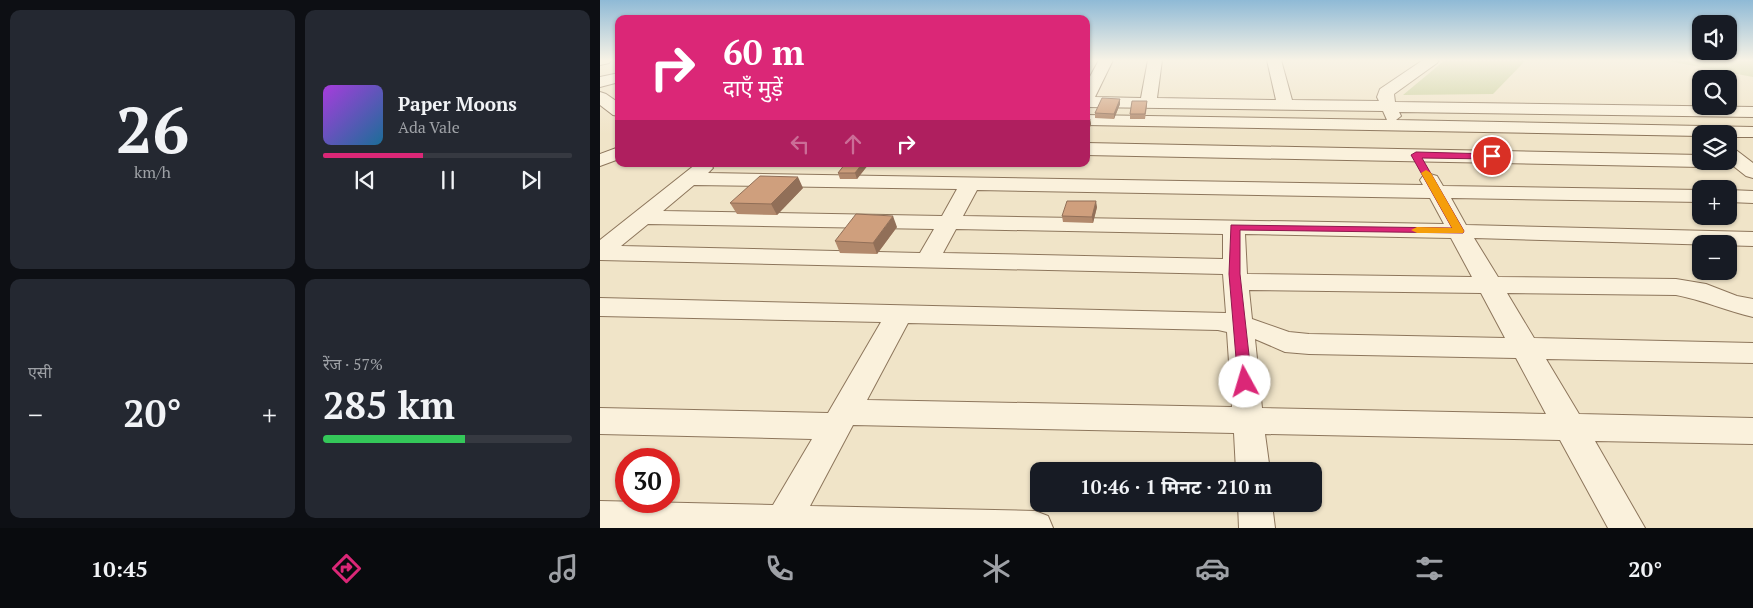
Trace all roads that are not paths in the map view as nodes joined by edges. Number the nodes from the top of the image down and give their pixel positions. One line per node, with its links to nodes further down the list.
1 (1151, 85): 6 (street)
2 (1280, 85): 7 (street)
3 (1397, 85): 12 (street)
4 (600, 97): 8 (street)
5 (1090, 101): 6 (street)
6 (1148, 102): 7 (street)
7 (1285, 104): 12 (street)
8 (615, 108)
9 (1668, 110): 10 (street); 12 (street); 15 (street)
10 (1753, 112)
11 (600, 114): 14 (street)
12 (1393, 115): 13 (street); 18 (street); 23 (street)
13 (1090, 120)
14 (615, 125)
15 (1692, 128)
16 (1737, 132): 17 (street)
17 (1753, 132)
18 (1692, 133)
19 (615, 142): 20 (street)
20 (600, 147)
21 (1090, 149): 23 (street)
22 (615, 154): 24 (street)
23 (1416, 155): 25 (street); 29 (street)
24 (600, 160)
25 (1692, 161)
26 (704, 167): 27 (street)
27 (691, 179): 28 (street); 33 (street)
28 (970, 184): 29 (street); 34 (street)
29 (1435, 190): 30 (street); 36 (street)
30 (1692, 196)
31 (1737, 196): 32 (street)
32 (1753, 197)
33 (644, 217): 34 (street); 38 (street)
34 (949, 222): 35 (street); 39 (street)
35 (1234, 227): 36 (street); 40 (street)
36 (1459, 231): 37 (street); 41 (street)
37 (1753, 239)
38 (600, 252): 39 (street)
39 (928, 260): 40 (street)
40 (1235, 274): 41 (street); 45 (street)
41 (1490, 284): 43 (street); 46 (street)
42 (600, 307): 44 (street)
43 (1753, 308)
44 (900, 313): 45 (street); 48 (street)
45 (1239, 325): 46 (street); 49 (street)
46 (1524, 348): 47 (street); 51 (street)
47 (1753, 353)
48 (839, 419): 49 (street); 50 (street); 56 (street)
49 (1249, 421): 51 (street); 53 (street)
50 (600, 422)
51 (1570, 427): 52 (street); 59 (street)
52 (1753, 431)
53 (1252, 462)
54 (1256, 512): 58 (street)
55 (600, 518): 56 (street)
56 (781, 525): 57 (street)
57 (1035, 528)
58 (1257, 528)
59 (1628, 528)

